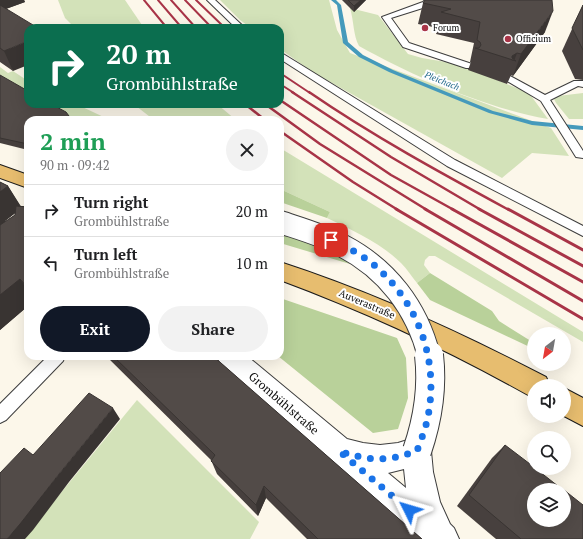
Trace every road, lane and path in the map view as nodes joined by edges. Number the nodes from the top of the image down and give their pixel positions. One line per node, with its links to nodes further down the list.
1 (211, 0): 3 (lane)
2 (429, 0): 5 (lane)
3 (237, 24)
4 (284, 58): 14 (lane)
5 (469, 66)
6 (510, 79): 8 (lane)
7 (581, 83): 8 (lane)
8 (545, 99): 9 (lane)
9 (580, 155)
10 (3, 172): 11 (main road); 12 (main road)
11 (24, 174)
12 (24, 180)
13 (284, 223): 23 (street, Grombühlstraße, bridge)
14 (583, 231)
15 (284, 273): 18 (main road, Auverastraße)
16 (54, 360): 21 (lane)
17 (234, 360): 22 (street, Grombühlstraße)
18 (527, 381)
19 (571, 405): 20 (main road)
20 (583, 413)
21 (0, 415)
22 (339, 451): 23 (street, Grombühlstraße); 24 (street, Grombühlstraße)
23 (417, 451): 24 (street, Grombühlstraße)
24 (442, 538)

